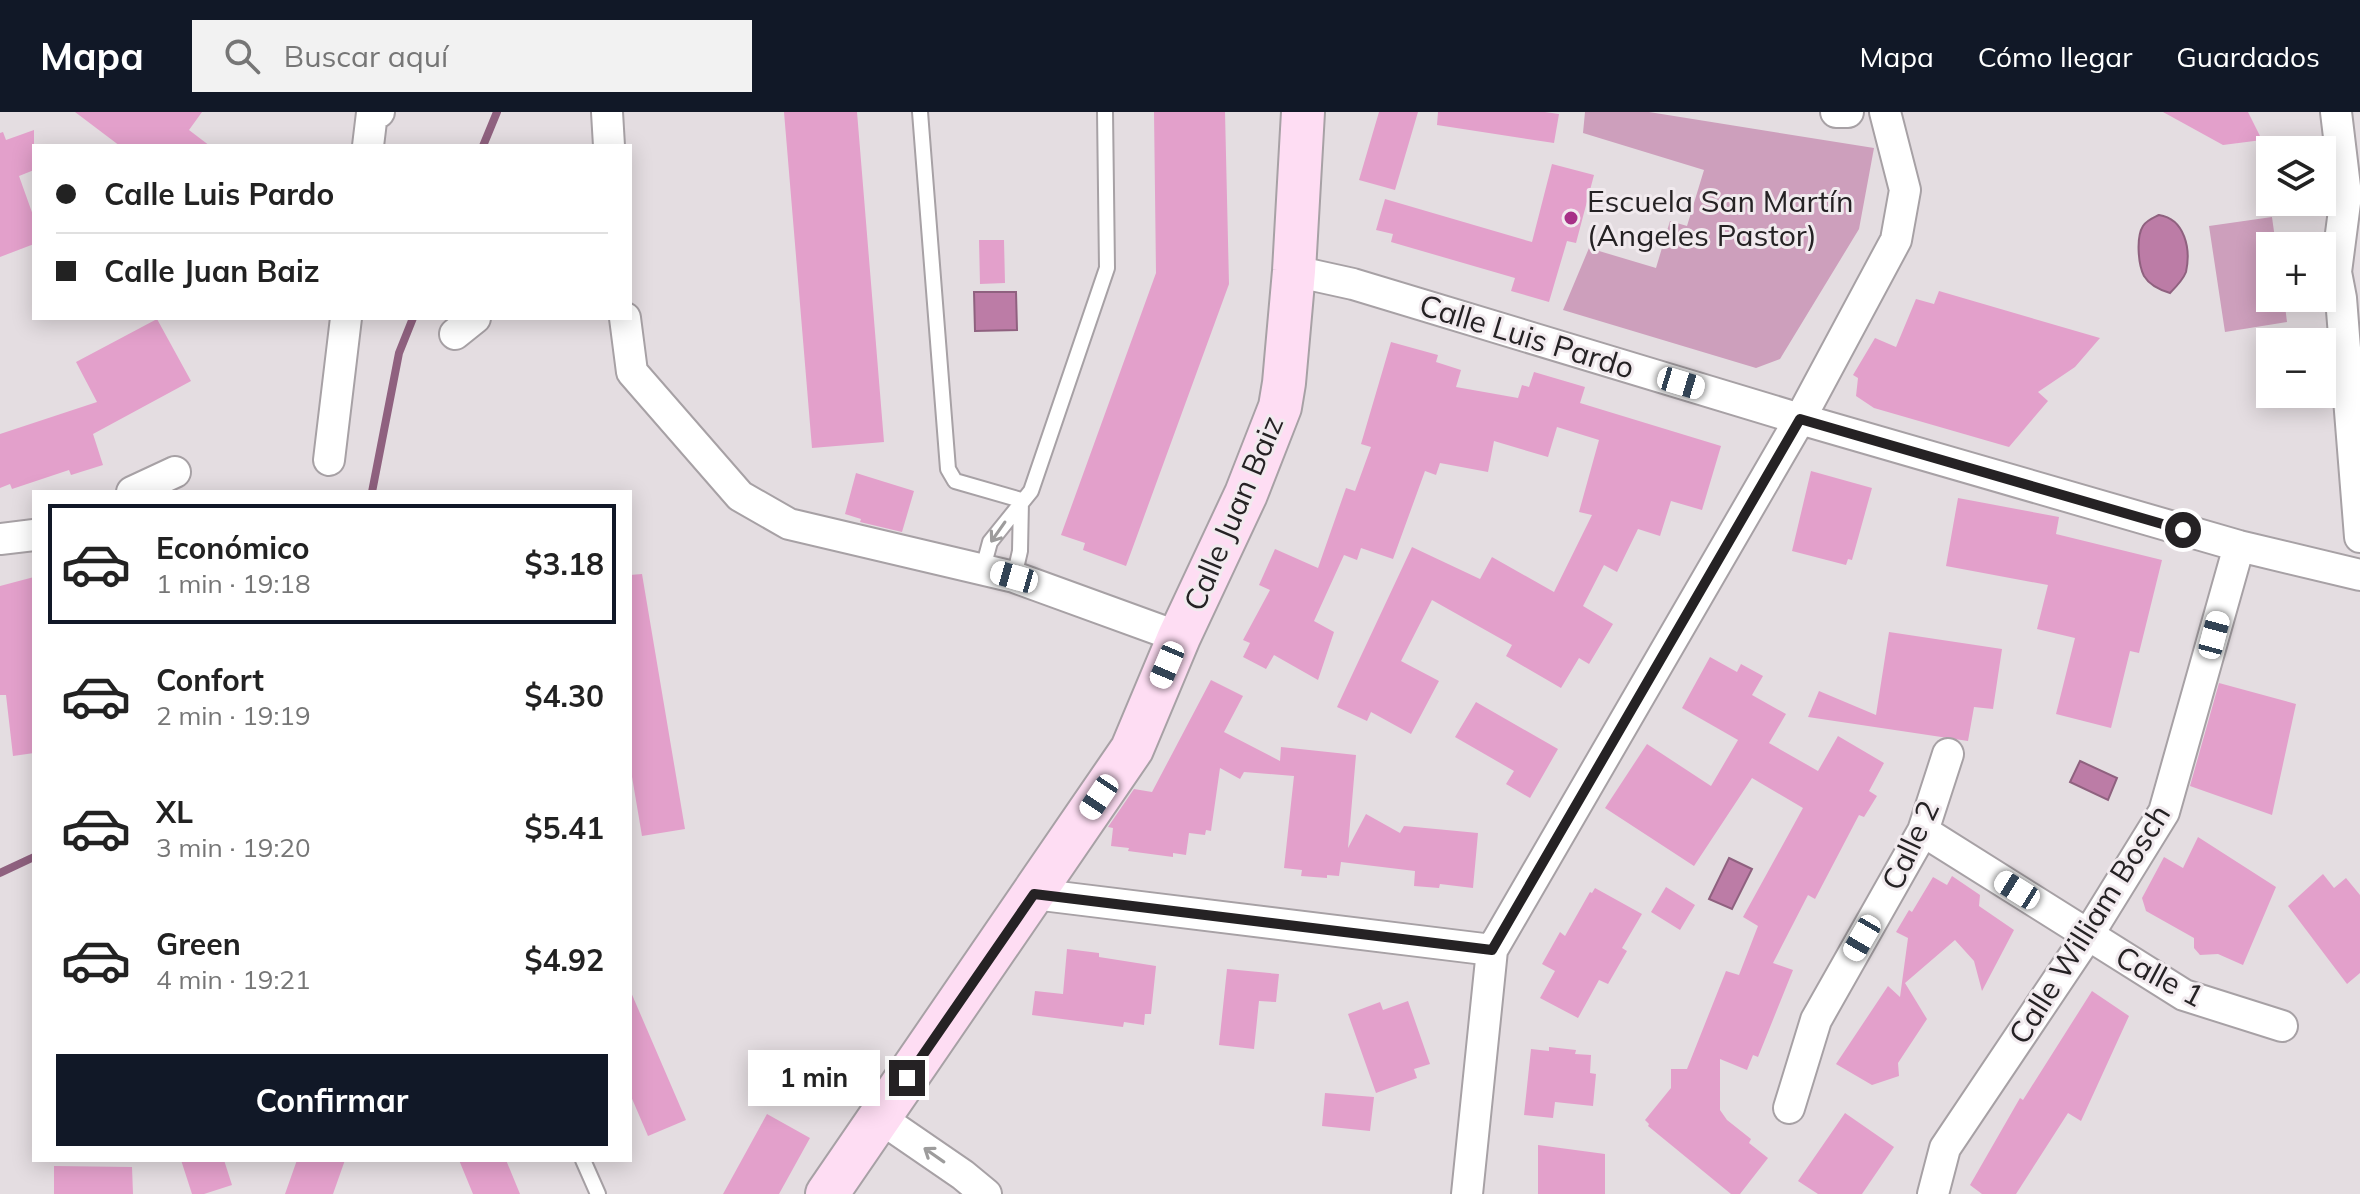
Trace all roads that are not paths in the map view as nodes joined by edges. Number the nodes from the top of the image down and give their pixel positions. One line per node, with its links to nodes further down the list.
1 (379, 112): 10 (street)
2 (607, 112): 11 (street)
3 (920, 112): 21 (lane)
4 (1105, 112): 21 (lane)
5 (1303, 112): 14 (street, Calle Juan Baiz)
6 (1836, 112): 7 (street)
7 (1848, 112)
8 (1885, 112): 17 (street)
9 (2336, 112): 12 (street)
10 (368, 144)
11 (609, 144)
12 (2353, 194): 13 (street)
13 (2348, 270): 23 (street)
14 (1294, 271): 17 (street, Calle Luis Pardo); 29 (street, Calle Juan Baiz)
15 (346, 320): 18 (street)
16 (625, 320): 26 (street)
17 (1800, 419): 25 (street, Calle Luis Pardo); 34 (street)
18 (329, 460)
19 (175, 472): 20 (street)
20 (136, 490)
21 (1021, 500): 26 (lane, one-way to 26); 28 (lane)
22 (32, 535): 24 (street)
23 (2360, 537)
24 (0, 539)
25 (2239, 546): 27 (street, Calle Luis Pardo); 33 (street, Calle William Bosch)
26 (983, 568): 28 (street)
27 (2360, 575)
28 (1014, 577): 29 (street)
29 (1179, 637): 32 (street, Calle Juan Baiz)
30 (1948, 754): 31 (street, Calle 2)
31 (1923, 831): 33 (street, Calle 1); 36 (street, Calle 2)
32 (1034, 894): 34 (street); 37 (street, Calle Juan Baiz)
33 (2088, 935): 35 (street, Calle 1); 43 (street, Calle William Bosch)
34 (1492, 950): 42 (street)
35 (2282, 1026)
36 (1789, 1108)
37 (880, 1118): 39 (street, one-way to 37); 41 (street, Calle Juan Baiz)
38 (584, 1162): 40 (lane)
39 (983, 1193)
40 (598, 1194)
41 (828, 1194)
42 (1467, 1194)
43 (1933, 1194)

